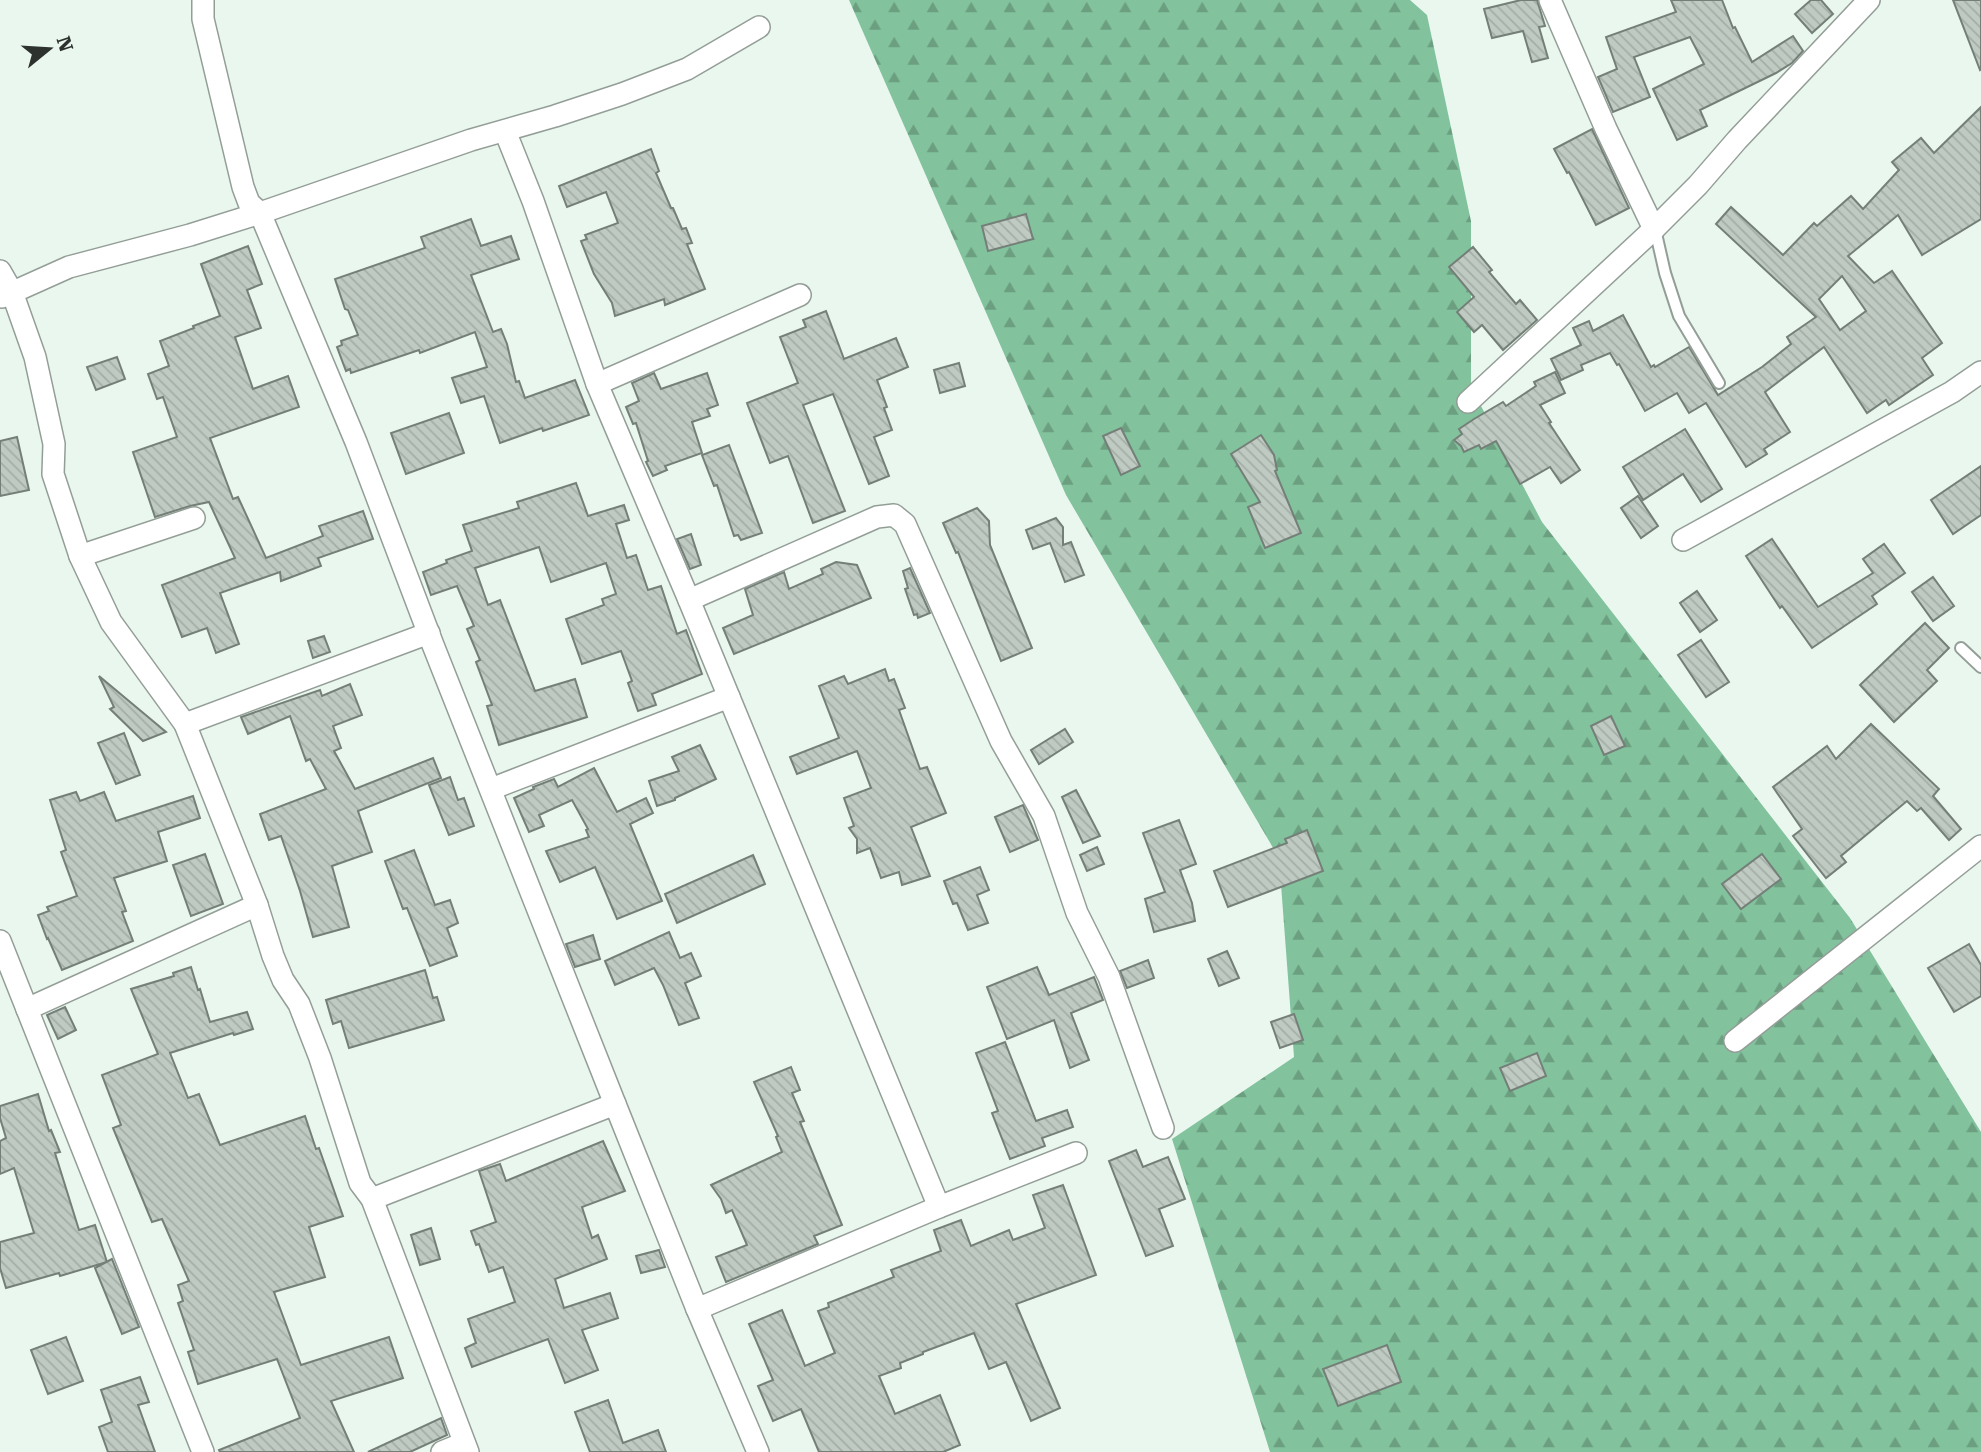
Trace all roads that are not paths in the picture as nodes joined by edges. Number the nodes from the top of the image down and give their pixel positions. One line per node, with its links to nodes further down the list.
1 (203, 0): 6 (street)
2 (1550, 0): 7 (street)
3 (1869, 0): 7 (street)
4 (759, 27): 5 (street)
5 (505, 131): 6 (street); 13 (street)
6 (260, 213): 9 (street); 19 (street)
7 (1654, 229): 12 (lane); 14 (street)
8 (0, 271): 9 (street)
9 (6, 295): 17 (street)
10 (800, 295): 13 (street)
11 (1981, 372): 16 (street)
12 (1719, 383)
13 (597, 384): 18 (street)
14 (1468, 402)
15 (194, 518): 17 (street)
16 (1683, 540)
17 (80, 556): 23 (street)
18 (689, 600): 22 (street); 31 (street)
19 (429, 633): 23 (street); 24 (street)
20 (1961, 648): 21 (lane)
21 (1981, 667)
22 (729, 697): 24 (street); 34 (street)
23 (184, 724): 26 (street)
24 (491, 789): 30 (street)
25 (1981, 846): 29 (street)
26 (257, 905): 28 (street); 33 (street)
27 (0, 941): 28 (street)
28 (27, 1009): 37 (street)
29 (1735, 1041)
30 (615, 1104): 33 (street); 35 (street)
31 (1163, 1128)
32 (1076, 1153): 34 (street)
33 (372, 1199): 36 (street)
34 (939, 1207): 35 (street)
35 (697, 1308): 39 (street)
36 (466, 1448): 38 (street)
37 (203, 1452)
38 (442, 1452)
39 (758, 1452)

